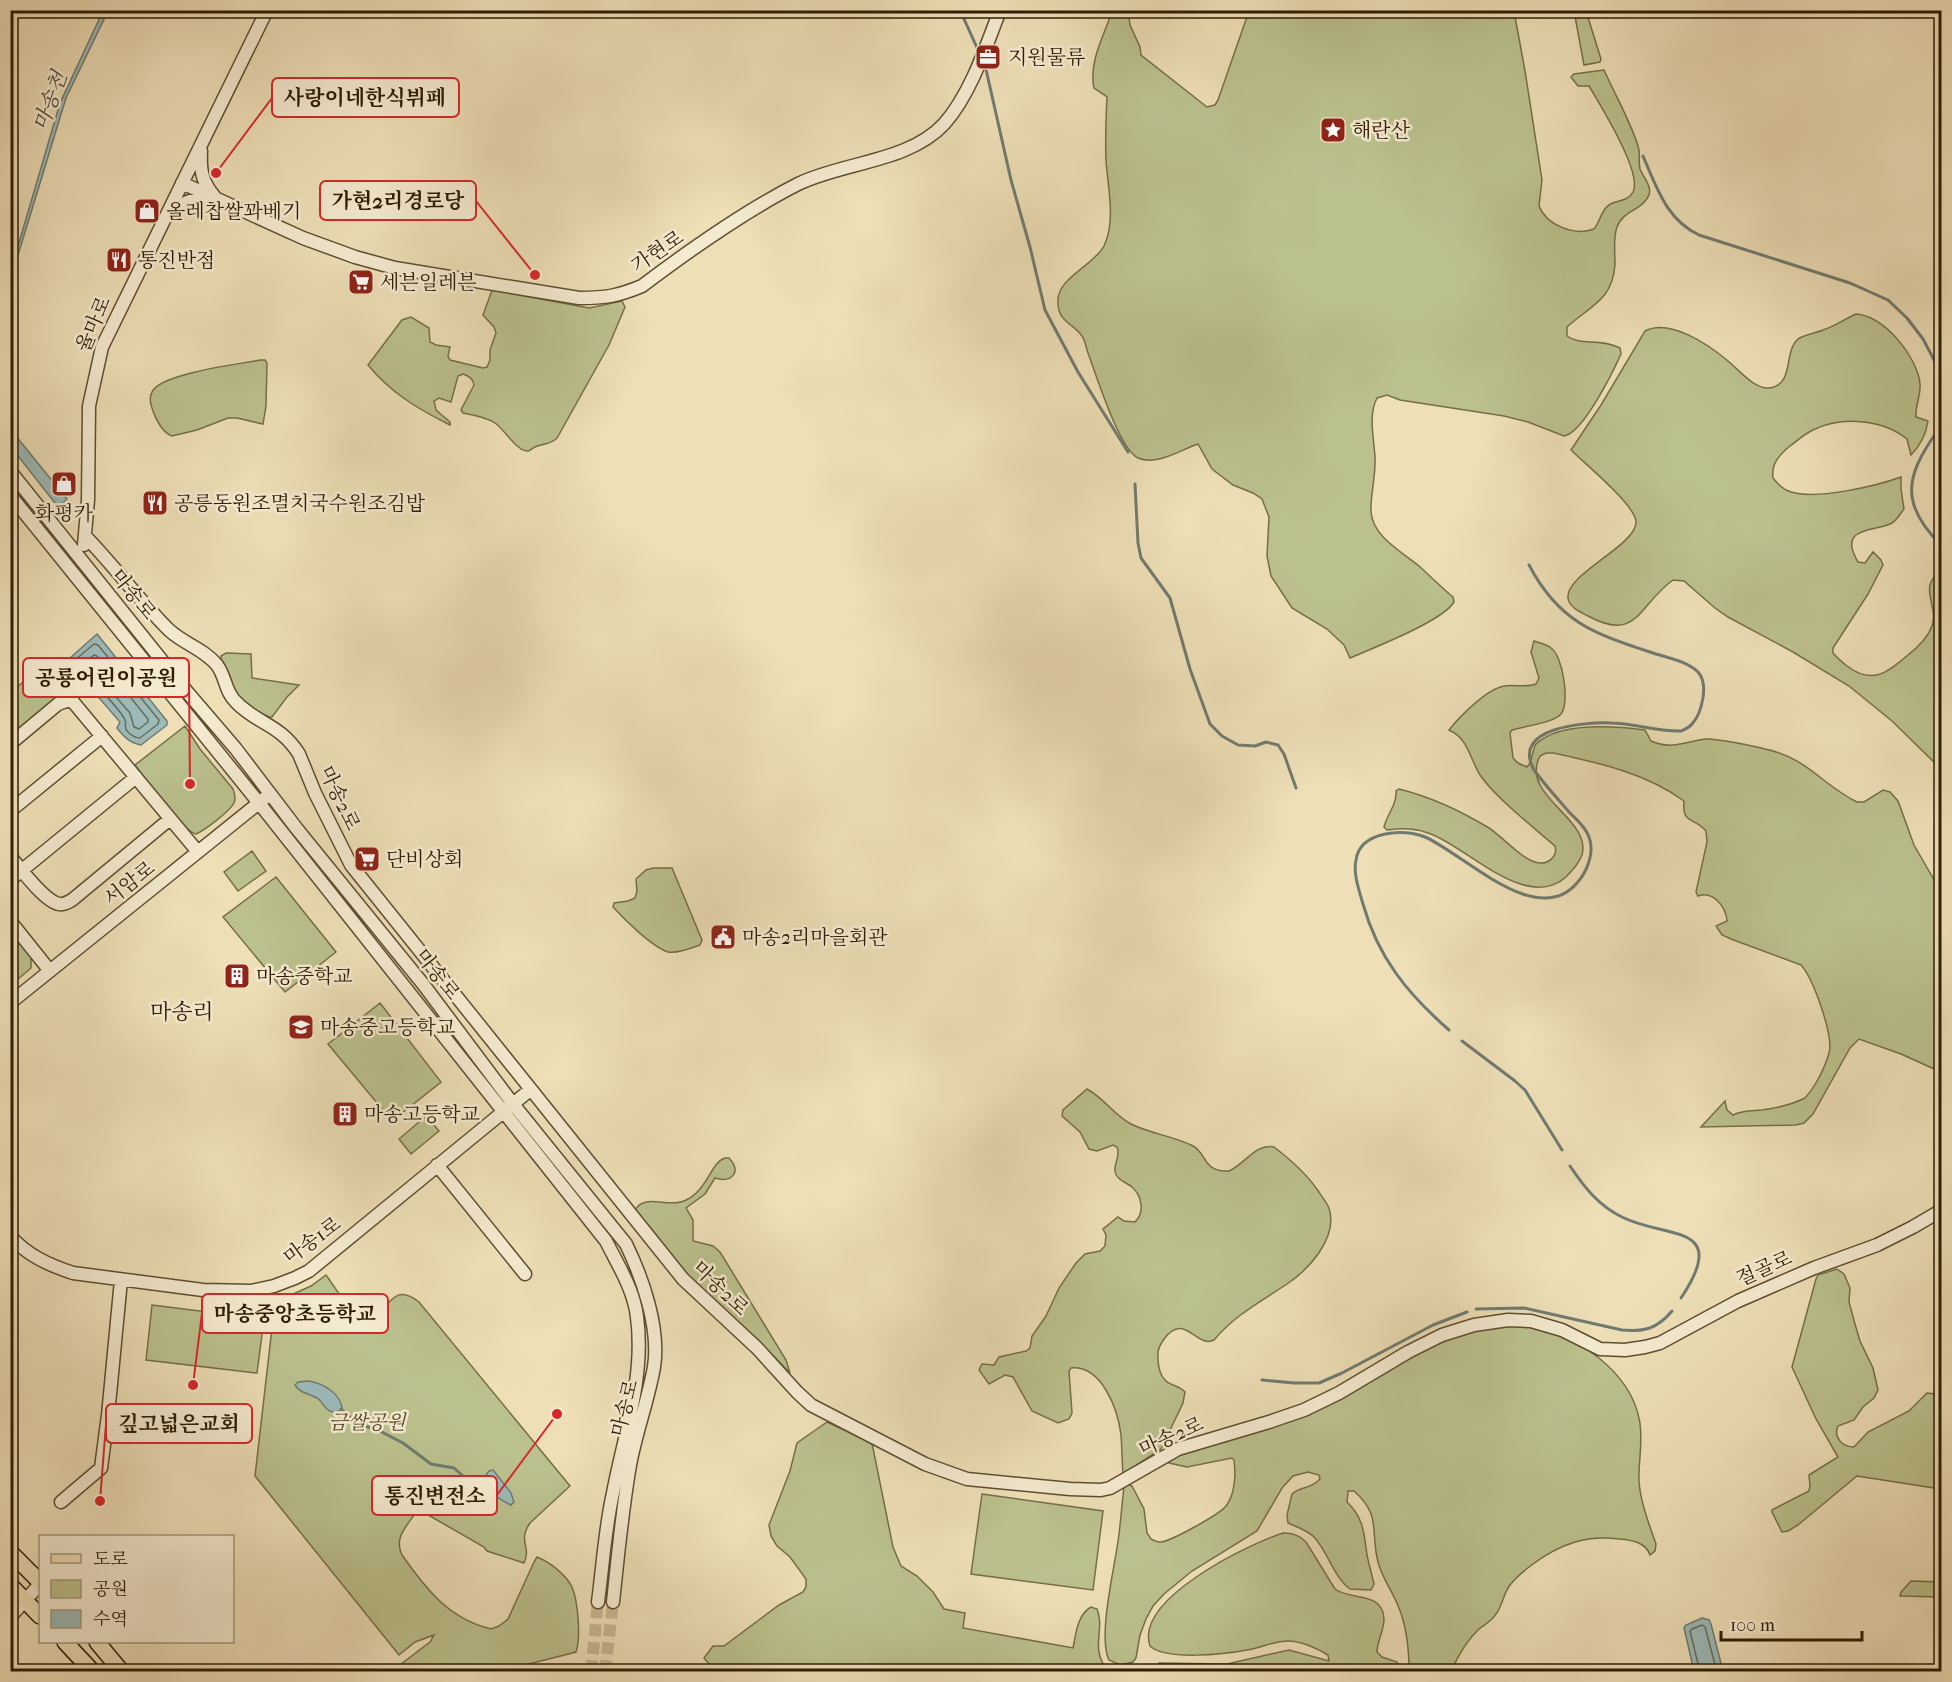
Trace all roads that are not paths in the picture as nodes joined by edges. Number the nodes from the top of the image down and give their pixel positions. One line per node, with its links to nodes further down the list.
1 (267, 10): 3 (street, 율마로)
2 (1000, 10): 5 (street, 가현로)
3 (201, 144): 4 (street, 율마로); 5 (street)
4 (182, 183): 5 (street, 가현로); 6 (street, 율마로)
5 (216, 200): 6 (street)
6 (162, 222): 9 (street, 율마로)
7 (10, 471): 10 (street, 마송로)
8 (10, 495): 11 (street, 마송로)
9 (86, 537): 10 (street, 율마로); 26 (street, 마송2로)
10 (80, 559): 11 (street, 율마로); 15 (street, 마송로)
11 (75, 575): 16 (street, 마송로)
12 (102, 736): 13 (street); 14 (street); 17 (street)
13 (10, 744)
14 (136, 777): 18 (street); 21 (street)
15 (270, 793): 16 (street, 서암로); 27 (street, 마송로)
16 (259, 803): 19 (street, 서암로); 27 (street, 마송로)
17 (10, 811)
18 (170, 819): 19 (street); 21 (street)
19 (198, 852): 24 (street, 서암로)
20 (10, 856): 21 (street)
21 (22, 870): 22 (street)
22 (10, 880)
23 (10, 921): 24 (street)
24 (50, 971): 25 (street, 서암로)
25 (10, 1003)
26 (530, 1090): 27 (street, 마송1로); 33 (street, 마송2로)
27 (508, 1108): 28 (street, 마송1로); 40 (street, 마송로); 41 (street, 마송로)
28 (437, 1165): 31 (street); 32 (street, 마송1로)
29 (1941, 1210): 33 (street, 절골로)
30 (10, 1236): 32 (street, 마송1로)
31 (525, 1275)
32 (121, 1280): 34 (street)
33 (1600, 1349)
34 (61, 1502)
35 (10, 1552): 36 (main road)
36 (39, 1582)
37 (39, 1584): 39 (street)
38 (10, 1585): 39 (main road)
39 (26, 1600): 42 (main road); 43 (street)
40 (598, 1602)
41 (613, 1602)
42 (39, 1615)
43 (10, 1617)
44 (67, 1643): 46 (main road)
45 (99, 1643): 47 (main road)
46 (93, 1671)
47 (122, 1671)

